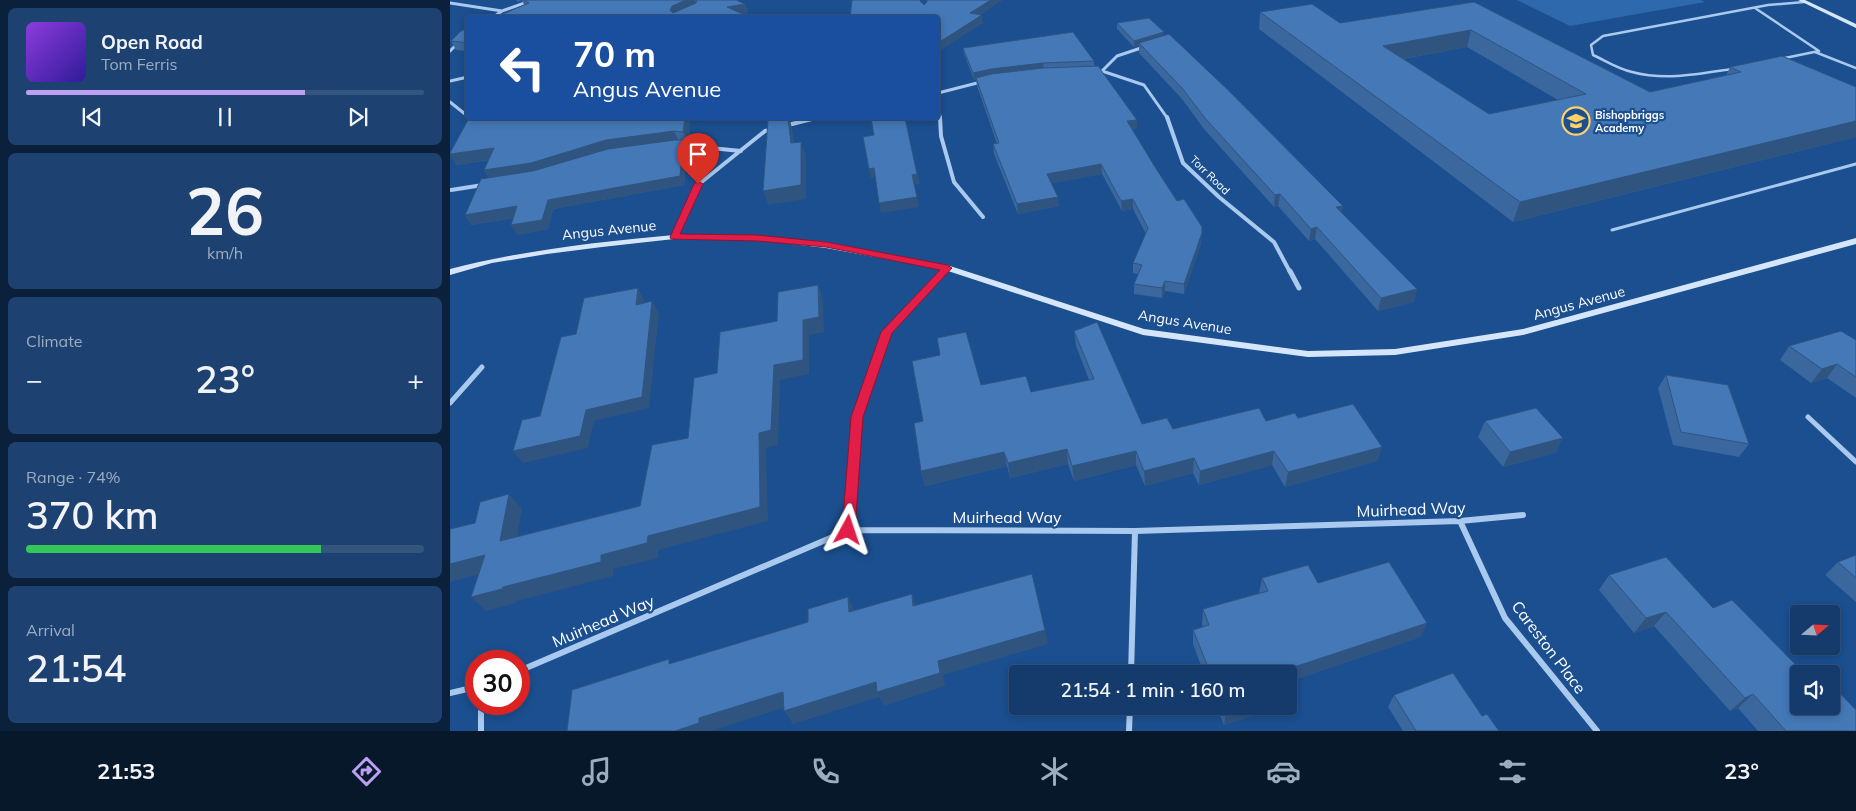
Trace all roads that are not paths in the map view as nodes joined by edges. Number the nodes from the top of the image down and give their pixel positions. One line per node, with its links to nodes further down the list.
1 (533, 0): 5 (street)
2 (1802, 1): 4 (lane); 7 (street)
3 (450, 3): 5 (street)
4 (1755, 8): 11 (lane); 14 (lane)
5 (502, 11): 6 (street)
6 (496, 15)
7 (1856, 26)
8 (465, 36): 10 (street)
9 (1146, 46): 16 (street)
10 (450, 50)
11 (1815, 52): 12 (lane); 13 (lane)
12 (1777, 60)
13 (1856, 68)
14 (1735, 69)
15 (1092, 71): 16 (street, Torr Road)
16 (1102, 71): 36 (street, Torr Road)
17 (465, 78): 18 (street)
18 (450, 81)
19 (983, 81): 20 (street)
20 (940, 92)
21 (450, 102): 22 (street)
22 (465, 114)
23 (808, 120): 26 (street)
24 (940, 120): 30 (street)
25 (679, 145): 26 (street)
26 (741, 151): 32 (street)
27 (1856, 164): 31 (lane)
28 (490, 184): 29 (street)
29 (451, 190)
30 (983, 217)
31 (1612, 230)
32 (674, 237): 34 (street, Angus Avenue); 35 (street, Angus Avenue)
33 (1856, 241): 34 (street, Angus Avenue)
34 (947, 268): 43 (street)
35 (450, 272)
36 (1299, 288)
37 (482, 367): 38 (street)
38 (450, 403)
39 (1808, 418): 40 (street)
40 (1856, 462)
41 (1523, 516): 42 (street, Muirhead Way)
42 (1460, 521): 44 (street, Muirhead Way); 53 (street, Careston Place)
43 (848, 530): 44 (street, Muirhead Way); 46 (street, Muirhead Way)
44 (1135, 531): 45 (street)
45 (1131, 665)
46 (530, 666)
47 (465, 690): 48 (street)
48 (450, 693)
49 (481, 715): 51 (street)
50 (1130, 715): 52 (street)
51 (482, 731)
52 (1129, 731)
53 (1597, 731)

